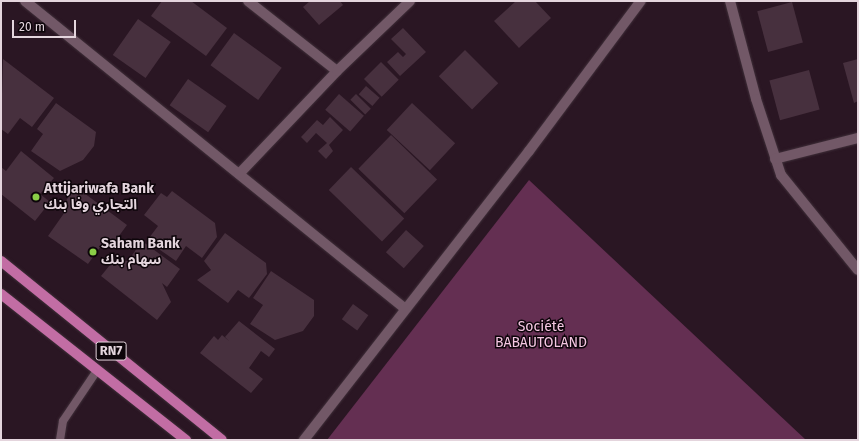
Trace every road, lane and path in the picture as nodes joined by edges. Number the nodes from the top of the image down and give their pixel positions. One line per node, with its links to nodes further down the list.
1 (25, 1): 9 (street)
2 (248, 1): 6 (street)
3 (410, 1): 6 (street)
4 (730, 1): 8 (street)
5 (635, 3): 13 (street)
6 (337, 71): 9 (street)
7 (858, 138): 8 (street)
8 (775, 159): 11 (street)
9 (239, 174): 13 (street)
10 (1, 261): 17 (main road, RN7)
11 (858, 270)
12 (1, 294): 14 (main road, RN7)
13 (405, 309): 18 (street)
14 (96, 372): 15 (lane); 16 (main road, RN7)
15 (60, 440)
16 (186, 440)
17 (222, 440)
18 (304, 440)

